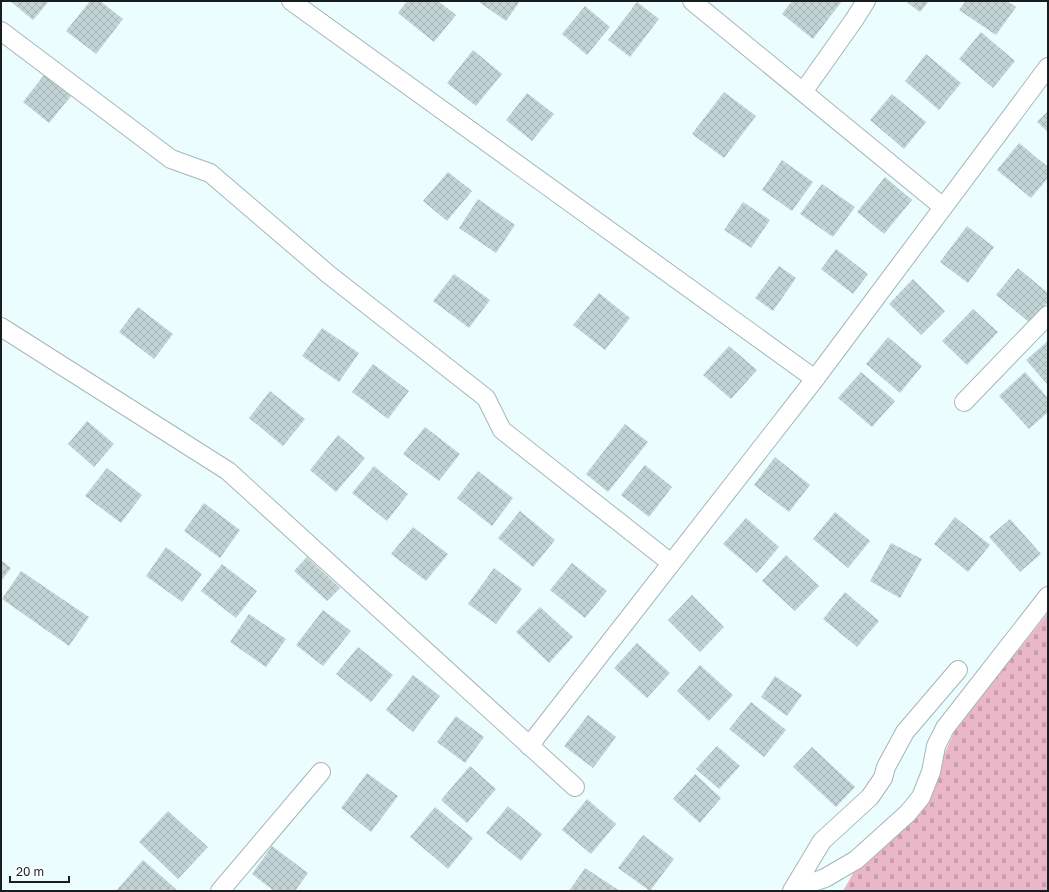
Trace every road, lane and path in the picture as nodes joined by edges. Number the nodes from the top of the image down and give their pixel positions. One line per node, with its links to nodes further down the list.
1 (291, 1): 10 (street)
2 (692, 1): 6 (street)
3 (866, 1): 6 (street)
4 (1, 31): 12 (street)
5 (1048, 67): 7 (street)
6 (803, 92): 7 (street)
7 (943, 207): 10 (street)
8 (1048, 316): 11 (street)
9 (1, 327): 15 (street)
10 (815, 379): 12 (street)
11 (964, 402)
12 (671, 563): 15 (street)
13 (1048, 596): 18 (street)
14 (958, 670): 18 (street)
15 (529, 746): 17 (street)
16 (321, 772): 19 (street)
17 (576, 787)
18 (793, 890)
19 (220, 891)

